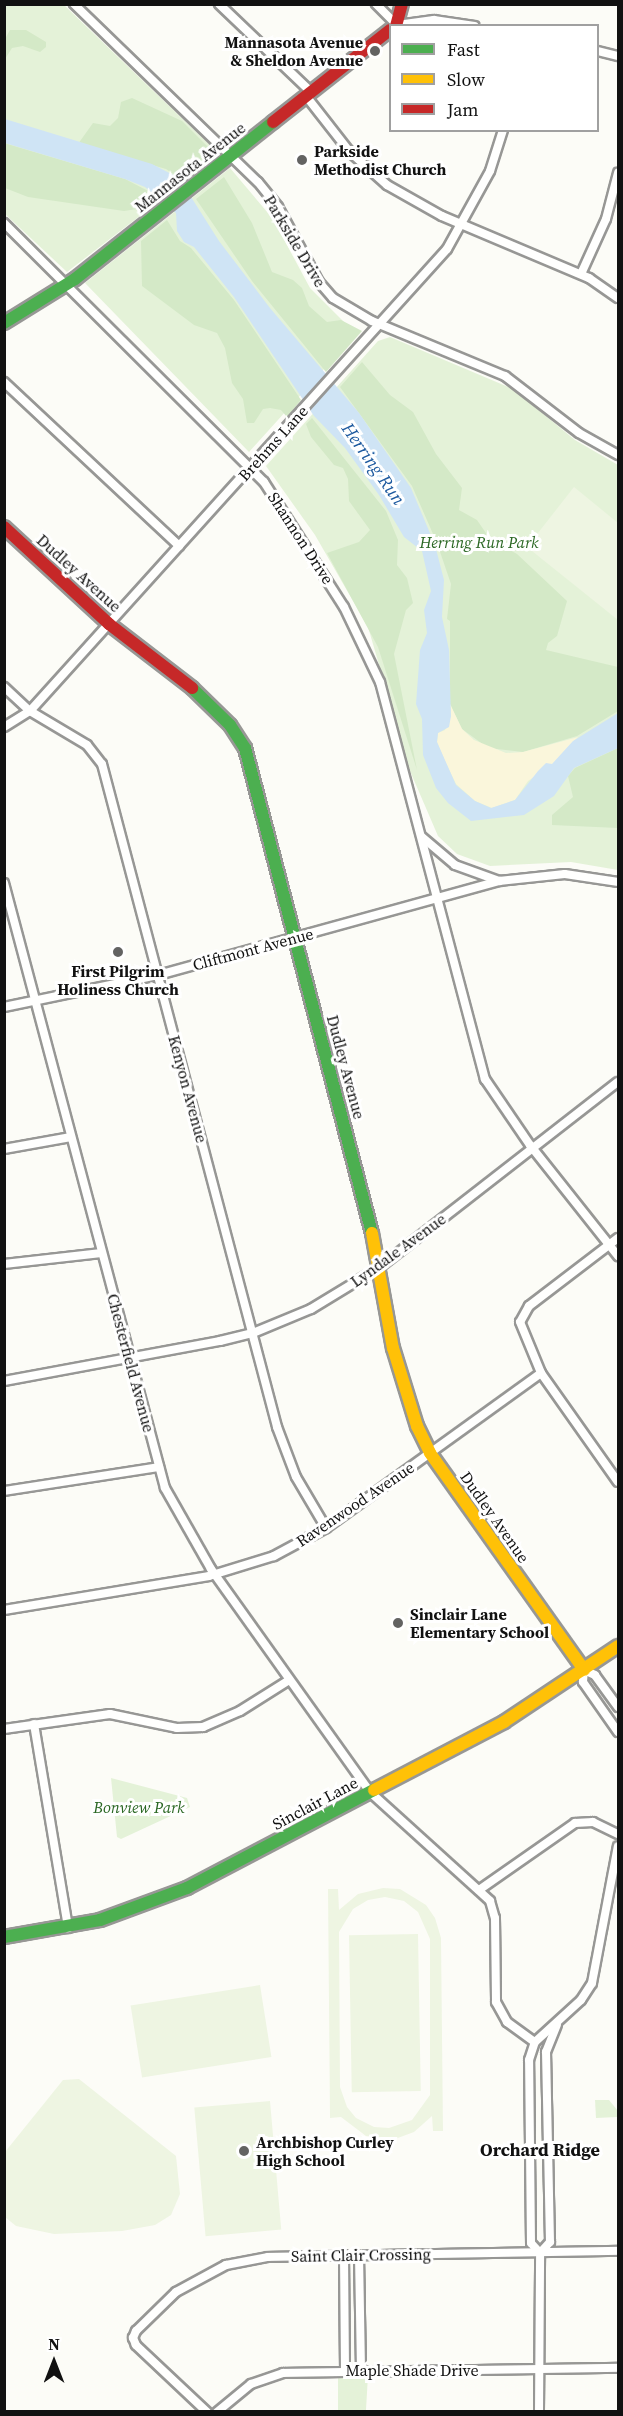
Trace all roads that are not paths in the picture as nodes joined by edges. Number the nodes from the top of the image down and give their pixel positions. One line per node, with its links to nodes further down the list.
1 (74, 4): 14 (street, Parkside Drive)
2 (219, 4): 12 (street)
3 (376, 4): 5 (street)
4 (402, 4): 6 (street)
5 (396, 24)
6 (397, 24)
7 (406, 24): 8 (street)
8 (459, 24)
9 (389, 31): 12 (street, Mannasota Avenue)
10 (599, 51): 11 (street)
11 (618, 56)
12 (309, 94): 14 (street, Mannasota Avenue); 17 (street)
13 (502, 132): 17 (street, Brehms Lane)
14 (231, 155): 19 (street, Mannasota Avenue); 22 (street, Parkside Drive)
15 (618, 173): 18 (street)
16 (4, 223): 19 (street, Shannon Drive)
17 (464, 225): 18 (street); 22 (street, Brehms Lane)
18 (581, 274): 20 (street)
19 (68, 283): 21 (street, Mannasota Avenue); 25 (street, Shannon Drive)
20 (618, 298)
21 (4, 323)
22 (381, 324): 24 (street, Parkside Drive); 25 (street, Brehms Lane)
23 (4, 382): 27 (street)
24 (618, 455)
25 (250, 468): 27 (street, Brehms Lane); 32 (street, Shannon Drive)
26 (4, 527): 28 (street, Dudley Avenue)
27 (179, 546): 28 (street, Brehms Lane)
28 (109, 624): 30 (street, Brehms Lane); 37 (street, Dudley Avenue)
29 (4, 687): 30 (street, Kenyon Avenue)
30 (30, 711): 31 (street, Brehms Lane); 38 (street, Kenyon Avenue)
31 (4, 727)
32 (422, 837): 33 (street); 36 (street, Shannon Drive)
33 (499, 882): 34 (street); 36 (street, Cliftmont Avenue)
34 (618, 882)
35 (4, 883): 39 (street, Chesterfield Avenue)
36 (436, 901): 37 (street, Cliftmont Avenue); 43 (street, Shannon Drive)
37 (297, 937): 38 (street, Cliftmont Avenue); 50 (street, Dudley Avenue)
38 (158, 975): 39 (street, Cliftmont Avenue); 51 (street, Kenyon Avenue)
39 (36, 1001): 40 (street, Cliftmont Avenue); 42 (street, Chesterfield Avenue)
40 (4, 1007)
41 (618, 1082): 43 (street, Lyndale Avenue)
42 (71, 1137): 44 (street); 47 (street, Chesterfield Avenue)
43 (533, 1148): 46 (street, Shannon Drive); 50 (street, Lyndale Avenue)
44 (4, 1149)
45 (618, 1238): 46 (street)
46 (609, 1246): 48 (street, Shannon Drive); 53 (street)
47 (101, 1253): 49 (street); 52 (street, Chesterfield Avenue)
48 (618, 1256)
49 (4, 1264)
50 (380, 1267): 51 (street, Lyndale Avenue); 55 (street, Dudley Avenue)
51 (253, 1333): 52 (street, Lyndale Avenue); 59 (street, Kenyon Avenue)
52 (130, 1359): 54 (street, Lyndale Avenue); 56 (street, Chesterfield Avenue)
53 (541, 1373): 55 (street, Ravenwood Avenue); 57 (street)
54 (4, 1381)
55 (430, 1453): 59 (street, Ravenwood Avenue); 63 (street, Dudley Avenue)
56 (159, 1467): 58 (street); 60 (street, Chesterfield Avenue)
57 (618, 1482)
58 (4, 1491)
59 (326, 1528): 60 (street, Ravenwood Avenue)
60 (215, 1575): 61 (street, Ravenwood Avenue); 64 (street, Chesterfield Avenue)
61 (4, 1610)
62 (618, 1646): 63 (street, Sinclair Lane)
63 (584, 1670): 65 (street); 68 (street); 69 (street, Sinclair Lane)
64 (289, 1680): 66 (street); 69 (street, Chesterfield Avenue)
65 (618, 1707)
66 (34, 1724): 67 (street); 73 (street)
67 (4, 1729)
68 (618, 1732)
69 (370, 1792): 72 (street, Chesterfield Avenue); 73 (street, Sinclair Lane)
70 (618, 1834): 72 (street)
71 (618, 1846): 75 (street)
72 (479, 1890): 76 (street, Chesterfield Avenue)
73 (68, 1928): 74 (street, Sinclair Lane)
74 (4, 1937)
75 (557, 2025): 76 (street); 78 (street)
76 (535, 2042): 78 (street)
77 (618, 2251): 78 (street, Saint Clair Crossing)
78 (540, 2253): 80 (street, Saint Clair Crossing); 82 (street)
79 (344, 2255): 80 (street, Saint Clair Crossing); 83 (street); 85 (street, Saint Clair Crossing)
80 (359, 2255): 84 (street)
81 (618, 2368): 82 (street, Maple Shade Drive)
82 (541, 2369): 84 (street, Maple Shade Drive); 87 (street)
83 (345, 2370): 84 (street, Maple Shade Drive); 86 (street, Maple Shade Drive)
84 (361, 2370)
85 (207, 2412)
86 (217, 2412)
87 (539, 2412)

